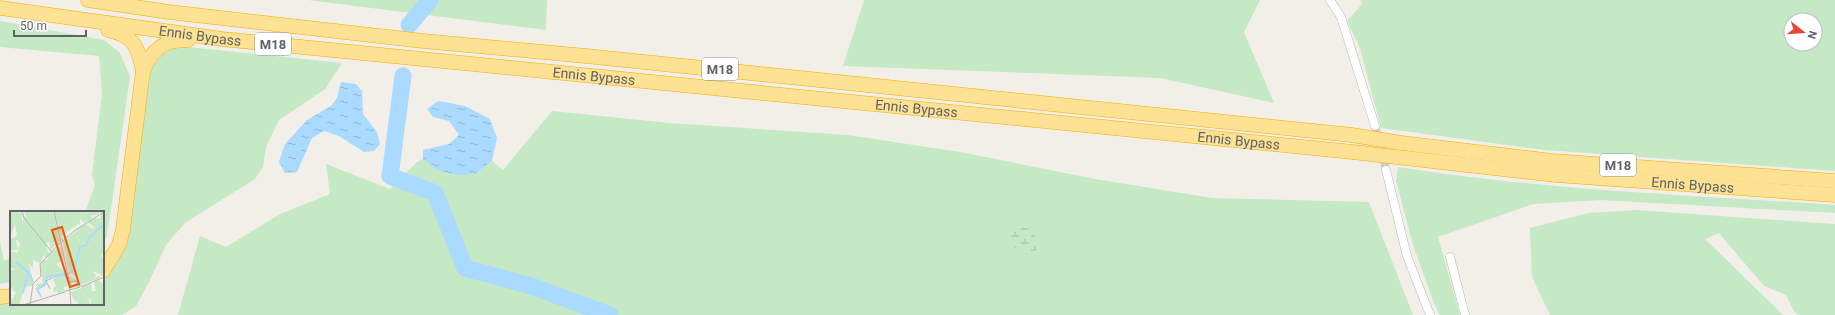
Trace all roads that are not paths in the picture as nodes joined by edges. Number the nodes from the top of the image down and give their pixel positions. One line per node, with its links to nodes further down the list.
1 (88, 0): 9 (highway, Ennis Bypass / M18, bridge)
2 (1330, 0): 7 (street)
3 (0, 8): 4 (highway, Ennis Bypass / M18)
4 (28, 13): 5 (highway, Ennis Bypass / M18); 6 (highway)
5 (222, 39): 6 (highway); 10 (highway, Ennis Bypass / M18, bridge)
6 (143, 71): 12 (highway)
7 (1375, 126)
8 (1386, 170): 15 (street)
9 (1835, 181)
10 (1835, 195)
11 (1450, 256): 16 (street)
12 (104, 269)
13 (10, 296): 14 (highway)
14 (0, 297)
15 (1430, 315)
16 (1465, 315)

